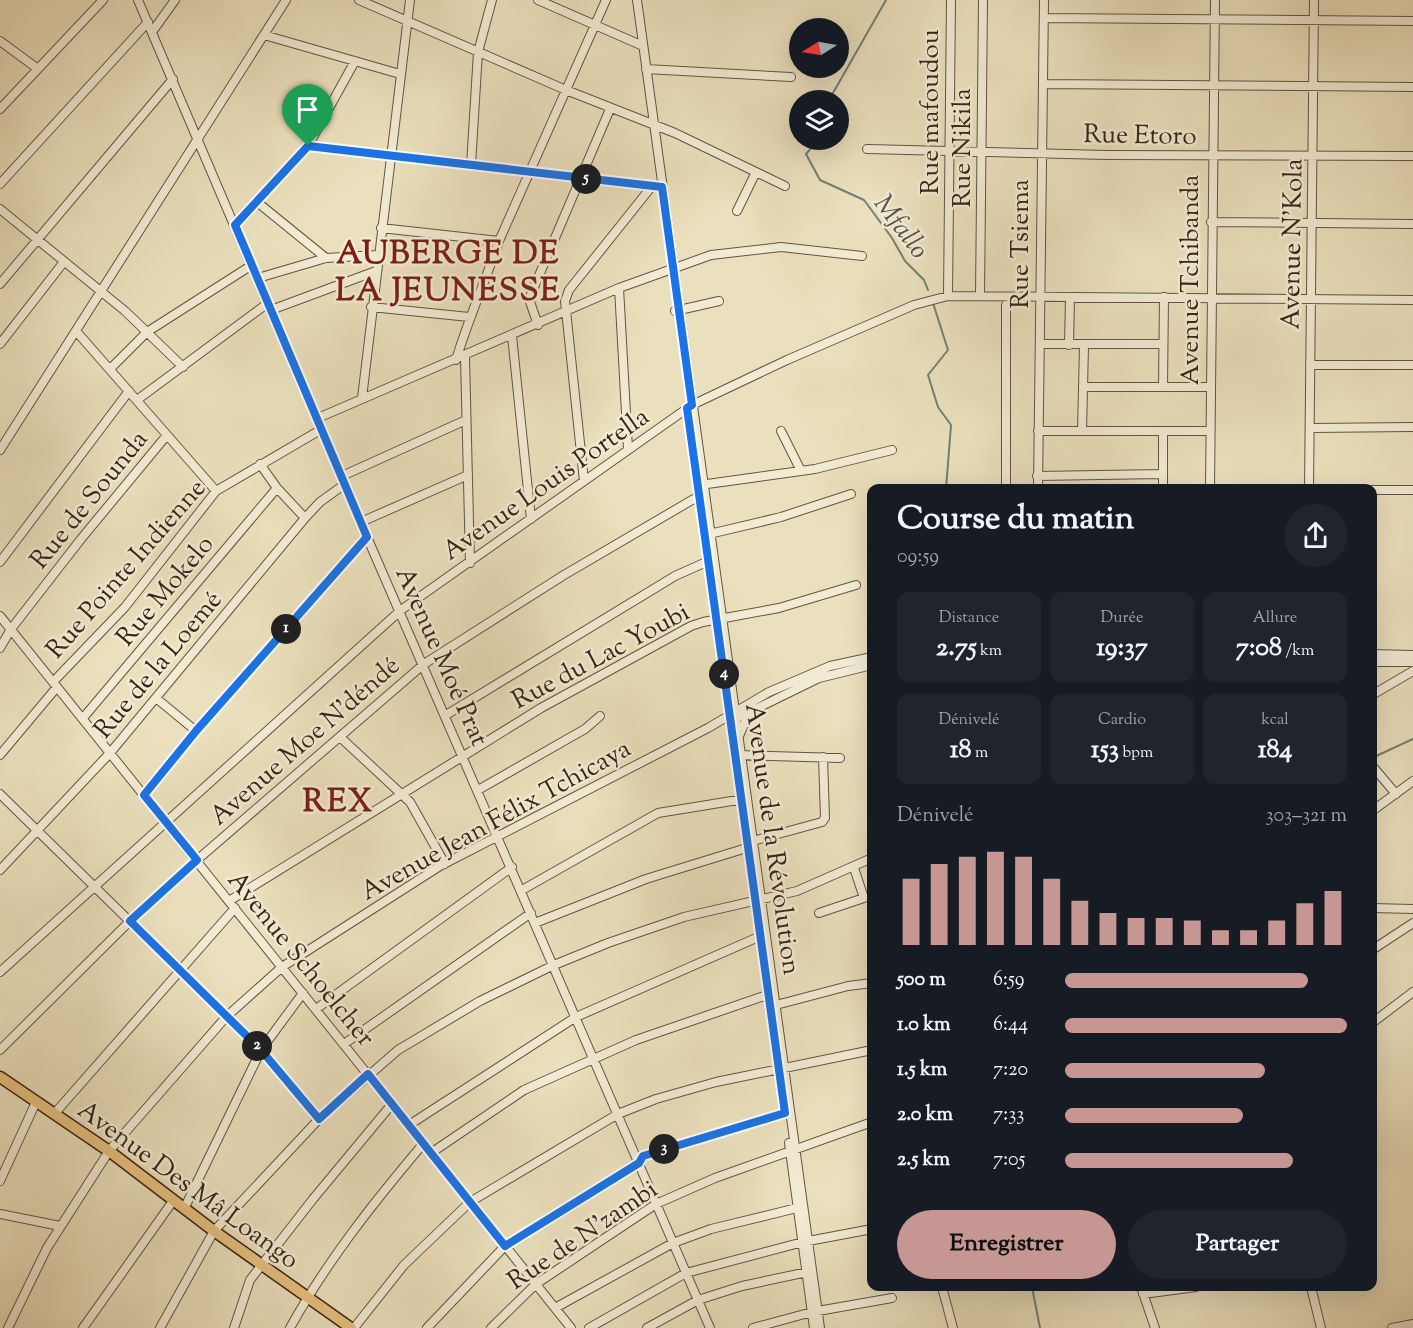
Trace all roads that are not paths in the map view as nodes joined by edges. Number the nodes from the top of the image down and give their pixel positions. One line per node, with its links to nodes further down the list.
1 (103, 0): 30 (street)
2 (138, 0): 22 (street, Avenue Moé Prat)
3 (174, 0): 24 (street)
4 (286, 0): 25 (street)
5 (358, 0): 19 (street)
6 (410, 0): 19 (street)
7 (492, 0): 28 (street)
8 (538, 0): 23 (street)
9 (606, 0): 23 (street)
10 (632, 0): 27 (street, Avenue de la Révolution)
11 (637, 0): 27 (street, Avenue de la Révolution)
12 (951, 0): 49 (street, Rue mafoudou)
13 (983, 0): 48 (street, Rue Nikila)
14 (1044, 0): 18 (street, Rue Tsiema)
15 (1215, 0): 17 (street, Avenue Tchibanda)
16 (1314, 0): 20 (street, Avenue N'Kola)
17 (1214, 17): 18 (street); 20 (street); 37 (street, Avenue Tchibanda)
18 (1044, 18): 35 (street, Rue Tsiema)
19 (407, 20): 28 (street); 32 (street)
20 (1314, 21): 21 (street); 36 (street, Avenue N'Kola)
21 (1413, 21)
22 (147, 22): 24 (street, Avenue Moé Prat); 59 (street)
23 (595, 27): 27 (street); 39 (street)
24 (152, 32): 34 (street, Avenue Moé Prat)
25 (264, 35): 29 (street); 45 (street)
26 (0, 41): 30 (street)
27 (641, 45): 31 (street, Avenue de la Révolution); 44 (street, Avenue de la Révolution)
28 (478, 52): 39 (street); 55 (street)
29 (356, 61): 32 (street); 43 (street)
30 (38, 69): 41 (street)
31 (646, 69): 33 (street); 44 (street, Avenue de la Révolution)
32 (400, 74): 52 (street)
33 (789, 77)
34 (173, 79): 45 (street, Avenue Moé Prat); 71 (street)
35 (1043, 84): 37 (street); 50 (street, Rue Tsiema)
36 (1315, 86): 37 (street); 38 (street); 51 (street, Avenue N'Kola)
37 (1213, 87): 53 (street, Avenue Tchibanda)
38 (1413, 87)
39 (566, 90): 42 (street); 56 (street)
40 (304, 104): 43 (street)
41 (0, 109)
42 (610, 109): 44 (street); 58 (street)
43 (324, 116): 46 (street)
44 (651, 124): 57 (street); 61 (street, Avenue de la Révolution)
45 (198, 138): 67 (street, Avenue Moé Prat); 82 (street)
46 (308, 146): 52 (street); 62 (street)
47 (867, 149): 49 (street, Rue Etoro)
48 (983, 151): 49 (street, Rue Etoro); 50 (street, Rue Etoro); 84 (street, Rue Nikila)
49 (950, 153): 83 (street, Rue mafoudou)
50 (1041, 153): 53 (street, Rue Etoro); 85 (street, Rue Tsiema)
51 (1314, 154): 53 (street, Rue Etoro); 54 (street, Rue Etoro); 68 (street, Avenue N'Kola)
52 (390, 155): 55 (street); 69 (street)
53 (1211, 156): 65 (street, Avenue Tchibanda)
54 (1413, 156)
55 (471, 165): 56 (street)
56 (528, 172): 58 (street); 70 (street)
57 (755, 174): 60 (street); 64 (street)
58 (580, 178): 61 (street); 98 (street)
59 (0, 184)
60 (784, 186)
61 (657, 187): 77 (street, Avenue de la Révolution); 96 (street)
62 (257, 202): 67 (street); 74 (street)
63 (0, 209): 71 (street)
64 (737, 211)
65 (1211, 222): 68 (street); 88 (street, Avenue Tchibanda)
66 (1413, 224): 68 (street)
67 (235, 225): 76 (street, Avenue Moé Prat)
68 (1313, 225): 89 (street, Avenue N'Kola)
69 (381, 228): 70 (street); 72 (street)
70 (499, 241): 97 (street)
71 (38, 242): 75 (street); 80 (street)
72 (378, 255): 74 (street); 78 (street)
73 (862, 256): 77 (street)
74 (326, 258): 79 (street)
75 (63, 263): 82 (street); 102 (street)
76 (252, 265): 79 (street, Avenue Moé Prat); 100 (street)
77 (670, 269): 81 (street); 95 (street, Avenue de la Révolution)
78 (376, 271): 93 (street); 94 (street)
79 (258, 278): 93 (street, Avenue Moé Prat)
80 (0, 284)
81 (619, 288): 96 (street); 133 (street)
82 (101, 292): 99 (street); 100 (street)
83 (948, 296): 84 (street, Avenue Louis Portella); 119 (street, Avenue Louis Portella)
84 (980, 296): 85 (street, Avenue Louis Portella)
85 (1040, 296): 86 (street, Avenue Louis Portella); 103 (street, Rue Tsiema)
86 (1070, 297): 87 (street, Avenue Louis Portella); 105 (street)
87 (1164, 297): 88 (street, Avenue Louis Portella); 104 (street)
88 (1210, 298): 89 (street, Avenue Louis Portella); 115 (street, Avenue Tchibanda)
89 (1311, 300): 90 (street, Avenue Louis Portella); 109 (street, Avenue N'Kola)
90 (1413, 300)
91 (719, 301): 95 (street)
92 (1006, 305): 144 (street)
93 (270, 306): 111 (street); 120 (street, Avenue Moé Prat)
94 (371, 307): 97 (street); 117 (street)
95 (676, 310): 119 (street, Avenue de la Révolution)
96 (566, 312): 98 (street); 142 (street)
97 (469, 317): 108 (street)
98 (538, 325): 101 (street)
99 (76, 331): 112 (street); 132 (street)
100 (147, 332): 111 (street); 112 (street)
101 (512, 336): 107 (street); 156 (street)
102 (0, 344)
103 (1040, 344): 105 (street); 127 (street, Rue Tsiema)
104 (1163, 344): 106 (street); 114 (street)
105 (1069, 345): 106 (street)
106 (1084, 346): 113 (street)
107 (465, 357): 108 (street); 121 (street)
108 (456, 360): 117 (street)
109 (1310, 365): 110 (street); 123 (street, Avenue N'Kola)
110 (1413, 365)
111 (183, 367): 118 (street)
112 (110, 369): 116 (street)
113 (1083, 387): 114 (street); 128 (street)
114 (1163, 387): 115 (street)
115 (1210, 387): 130 (street, Avenue Tchibanda)
116 (129, 391): 118 (street); 161 (street)
117 (362, 398): 120 (street)
118 (137, 400): 131 (street)
119 (690, 406): 133 (street, Avenue Louis Portella); 150 (street, Avenue de la Révolution)
120 (318, 418): 124 (street, Avenue Moé Prat)
121 (466, 420): 139 (street); 140 (street)
122 (1413, 427): 123 (street)
123 (1311, 428): 148 (street, Avenue N'Kola)
124 (322, 429): 136 (street, Rue Pointe Indienne); 140 (street, Avenue Moé Prat)
125 (0, 430): 132 (street)
126 (781, 431): 137 (street)
127 (1038, 431): 128 (street); 141 (street, Rue Tsiema)
128 (1082, 431): 129 (street)
129 (1162, 431): 130 (street); 138 (street)
130 (1209, 431): 147 (street, Avenue Tchibanda)
131 (167, 435): 153 (street); 167 (street, Rue de Sounda)
132 (8, 437): 134 (street)
133 (628, 449): 142 (street, Avenue Louis Portella)
134 (0, 450)
135 (892, 450): 137 (street, Avenue Moe N'déndé)
136 (260, 464): 149 (street); 153 (street, Rue Pointe Indienne)
137 (801, 471): 150 (street, Avenue Moe N'déndé)
138 (1163, 474): 141 (street); 146 (street)
139 (468, 475): 157 (street); 162 (street)
140 (342, 476): 143 (street, Avenue Moé Prat)
141 (1037, 476): 145 (street, Rue Tsiema)
142 (584, 481): 156 (street, Avenue Louis Portella)
143 (345, 484): 155 (street, Rue de la Loemé); 157 (street, Avenue Moé Prat)
144 (1006, 484)
145 (1038, 484)
146 (1163, 484)
147 (1210, 484)
148 (1309, 484)
149 (277, 488): 155 (street); 186 (street, Rue Mokelo)
150 (701, 489): 158 (street, Avenue de la Révolution); 174 (street, Avenue Moe N'déndé)
151 (1377, 490): 152 (street)
152 (1413, 490)
153 (216, 491): 177 (street, Rue Pointe Indienne)
154 (851, 494): 158 (street)
155 (305, 518): 180 (street, Rue de la Loemé)
156 (531, 519): 162 (street, Avenue Louis Portella)
157 (361, 522): 159 (street, Avenue Moé Prat)
158 (708, 534): 160 (street, Avenue de la Révolution)
159 (367, 537): 164 (street, Avenue Moé Prat); 187 (street)
160 (711, 560): 166 (street, Avenue de la Révolution); 183 (street)
161 (0, 562)
162 (470, 562): 164 (street, Avenue Louis Portella)
163 (856, 585): 166 (street, Rue du Lac Youbi)
164 (400, 610): 174 (street, Avenue Moé Prat); 205 (street, Avenue Louis Portella)
165 (0, 616): 167 (street, Avenue Schoelcher)
166 (719, 619): 179 (street, Avenue de la Révolution); 185 (street, Avenue de la Révolution); 192 (street, Rue du Lac Youbi)
167 (11, 629): 168 (street, Rue de Sounda); 177 (street, Avenue Schoelcher)
168 (0, 648)
169 (1377, 654): 170 (street)
170 (1413, 655)
171 (867, 658): 181 (street)
172 (1377, 662): 173 (street)
173 (1413, 662)
174 (424, 664): 183 (street, Avenue Moé Prat); 188 (street, Avenue Moe N'déndé)
175 (867, 666): 182 (street)
176 (1413, 671): 178 (street)
177 (55, 685): 186 (street, Avenue Schoelcher); 191 (street, Rue Pointe Indienne)
178 (1377, 692)
179 (732, 693): 181 (street); 185 (street, Avenue de la Révolution)
180 (156, 698): 187 (street); 190 (street, Rue de la Loemé)
181 (752, 701): 185 (street)
182 (750, 711): 185 (street); 189 (street)
183 (446, 715): 192 (street, Avenue Moé Prat)
184 (600, 716): 198 (street)
185 (731, 717): 189 (street, Avenue de la Révolution); 193 (street, Avenue de la Révolution); 207 (street, Avenue Jean Félix Tchicaya)
186 (83, 718): 190 (street, Avenue Schoelcher)
187 (196, 731): 202 (street)
188 (340, 736): 199 (street); 209 (street, Avenue Moe N'déndé)
189 (739, 737): 193 (street, Avenue de la Révolution)
190 (110, 753): 202 (street, Avenue Schoelcher); 206 (street, Rue de la Loemé)
191 (0, 755)
192 (463, 755): 198 (street, Avenue Moé Prat); 199 (street, Rue du Lac Youbi)
193 (738, 755): 194 (street); 203 (street, Avenue de la Révolution)
194 (824, 757): 195 (street); 208 (street)
195 (840, 758)
196 (1377, 772): 201 (street)
197 (1413, 781): 201 (street)
198 (478, 790): 207 (street, Avenue Moé Prat)
199 (401, 793): 211 (street); 218 (street, Rue du Lac Youbi)
200 (0, 794): 206 (street)
201 (1396, 794): 204 (street)
202 (144, 795): 205 (street, Avenue Schoelcher)
203 (744, 799): 208 (street, Avenue de la Révolution); 216 (street)
204 (1377, 807)
205 (166, 821): 209 (street, Avenue Schoelcher); 215 (street, Avenue Louis Portella)
206 (37, 830): 214 (street, Rue de la Loemé); 215 (street)
207 (498, 836): 211 (street, Avenue Jean Félix Tchicaya); 212 (street, Avenue Moé Prat)
208 (750, 844): 217 (street, Avenue de la Révolution); 224 (street)
209 (197, 860): 218 (street, Avenue Schoelcher); 223 (street, Avenue Moe N'déndé)
210 (867, 861): 213 (street)
211 (445, 864): 229 (street, Avenue Jean Félix Tchicaya)
212 (512, 867): 216 (street, Avenue Moé Prat); 237 (street)
213 (854, 868): 217 (street); 222 (street)
214 (0, 870)
215 (95, 885): 223 (street); 231 (street, Avenue Louis Portella)
216 (522, 891): 221 (street, Avenue Moé Prat)
217 (758, 899): 226 (street, Avenue de la Révolution); 228 (street)
218 (232, 904): 229 (street, Avenue Schoelcher); 230 (street, Rue du Lac Youbi)
219 (1377, 908): 220 (street)
220 (1413, 909)
221 (531, 913): 224 (street, Avenue Moé Prat); 241 (street)
222 (819, 913)
223 (130, 921): 230 (street); 242 (street, Avenue Moe N'déndé)
224 (536, 923): 228 (street, Avenue Moé Prat)
225 (1413, 923): 227 (street)
226 (763, 935): 235 (street, Avenue de la Révolution); 239 (street)
227 (1377, 947)
228 (554, 965): 239 (street, Avenue Moé Prat); 247 (street)
229 (282, 967): 234 (street, Avenue Schoelcher); 238 (street, Avenue Jean Félix Tchicaya)
230 (179, 968): 238 (street); 252 (street, Rue du Lac Youbi)
231 (0, 972)
232 (867, 984): 236 (street)
233 (1413, 992): 240 (street)
234 (303, 993): 237 (street, Avenue Schoelcher); 243 (street)
235 (772, 994): 236 (street, Avenue de la Révolution); 245 (street); 246 (street, Avenue de la Révolution)
236 (776, 1005): 246 (street, Avenue de la Révolution)
237 (316, 1009): 241 (street, Avenue Schoelcher)
238 (226, 1017): 243 (street); 258 (street, Avenue Jean Félix Tchicaya)
239 (576, 1017): 245 (street, Avenue Moé Prat); 256 (street)
240 (1377, 1019)
241 (344, 1044): 247 (street, Avenue Schoelcher)
242 (0, 1050)
243 (261, 1050): 254 (street); 267 (street)
244 (867, 1051): 246 (street)
245 (593, 1057): 253 (street, Avenue Moé Prat); 260 (street)
246 (782, 1070): 251 (street, Avenue de la Révolution); 253 (street)
247 (368, 1074): 250 (street, Avenue Schoelcher); 254 (street)
248 (0, 1077): 249 (main road, Avenue Des Mâ Loango)
249 (36, 1102): 252 (main road, Avenue Des Mâ Loango); 262 (street)
250 (392, 1104): 256 (street, Avenue Schoelcher); 275 (street)
251 (788, 1112): 259 (street, Avenue de la Révolution); 261 (street)
252 (55, 1113): 258 (main road, Avenue Des Mâ Loango)
253 (618, 1114): 261 (street, Avenue Moé Prat); 264 (street)
254 (319, 1119): 271 (street)
255 (867, 1124): 259 (street, Rue de N'zambi)
256 (409, 1125): 257 (street, Avenue Schoelcher)
257 (423, 1144): 260 (street, Avenue Schoelcher); 282 (street)
258 (109, 1151): 263 (main road, Avenue Des Mâ Loango); 269 (street, Avenue Jean Félix Tchicaya)
259 (793, 1151): 265 (street, Rue de N'zambi); 266 (street, Avenue de la Révolution)
260 (431, 1154): 264 (street, Avenue Schoelcher)
261 (639, 1163): 265 (street, Avenue Moé Prat); 274 (street)
262 (0, 1181)
263 (173, 1201): 267 (main road, Avenue Des Mâ Loango); 289 (street)
264 (470, 1202): 274 (street, Avenue Schoelcher); 293 (street)
265 (657, 1204): 273 (street, Avenue Moé Prat); 278 (street, Rue de N'zambi)
266 (801, 1207): 272 (street, Avenue de la Révolution); 273 (street)
267 (184, 1209): 271 (main road, Avenue Des Mâ Loango)
268 (0, 1214): 269 (street)
269 (60, 1226): 288 (street, Avenue Jean Félix Tchicaya)
270 (867, 1230): 272 (street)
271 (214, 1231): 275 (main road, Avenue Des Mâ Loango); 290 (street)
272 (805, 1242): 276 (street, Avenue de la Révolution); 277 (street)
273 (673, 1243): 277 (street, Avenue Moé Prat); 285 (street)
274 (505, 1246): 278 (street, Avenue Schoelcher); 294 (street)
275 (262, 1264): 282 (main road, Avenue Des Mâ Loango); 291 (street)
276 (810, 1271): 284 (street); 286 (street, Avenue de la Révolution)
277 (686, 1273): 284 (street, Avenue Moé Prat); 297 (street)
278 (536, 1284): 285 (street, Avenue Schoelcher); 295 (street, Rue de N'zambi)
279 (943, 1291): 303 (street)
280 (1142, 1291): 304 (street)
281 (1312, 1291): 305 (street)
282 (306, 1298): 292 (street); 293 (main road, Avenue Des Mâ Loango)
283 (892, 1298): 286 (street)
284 (698, 1300): 298 (street); 299 (street, Avenue Moé Prat)
285 (555, 1308): 296 (street, Avenue Schoelcher)
286 (815, 1312): 300 (street); 301 (street, Avenue de la Révolution); 302 (street, Avenue de la Révolution)
287 (1413, 1324): 306 (street)
288 (8, 1328)
289 (83, 1328)
290 (160, 1328)
291 (234, 1328)
292 (290, 1328)
293 (352, 1328)
294 (427, 1328)
295 (491, 1328)
296 (571, 1328)
297 (589, 1328)
298 (647, 1328)
299 (710, 1328)
300 (753, 1328)
301 (814, 1328)
302 (820, 1328)
303 (953, 1328)
304 (1155, 1328)
305 (1321, 1328)
306 (1392, 1328)

